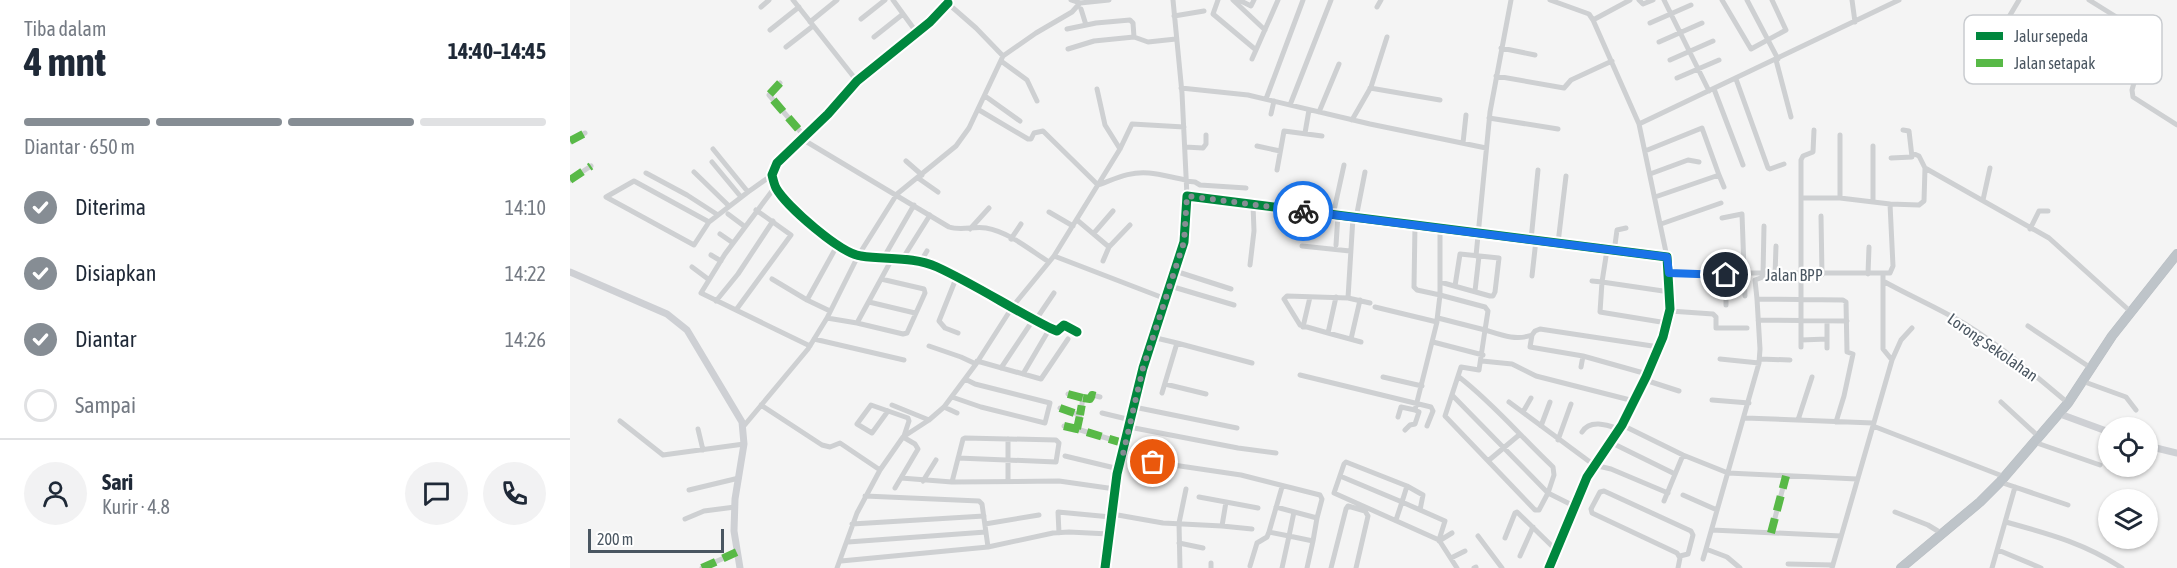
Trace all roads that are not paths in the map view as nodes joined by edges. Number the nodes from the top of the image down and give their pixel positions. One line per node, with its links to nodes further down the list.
1 (770, 0): 34 (street)
2 (802, 0): 31 (street)
3 (837, 0): 47 (street)
4 (885, 0): 43 (street)
5 (892, 0): 37 (street)
6 (1071, 0): 33 (street)
7 (1109, 0): 33 (street)
8 (1173, 0): 42 (street)
9 (1218, 0): 65 (street)
10 (1233, 0): 38 (street)
11 (1239, 0): 30 (street)
12 (1278, 0): 52 (street)
13 (1303, 0): 87 (street)
14 (1331, 0): 91 (street)
15 (1381, 0): 35 (street)
16 (1511, 0): 63 (street)
17 (1550, 0): 44 (street)
18 (1630, 0): 44 (street)
19 (1639, 0): 20 (street)
20 (1653, 0)
21 (1664, 0): 39 (street)
22 (1722, 0): 59 (street)
23 (1747, 0): 59 (street)
24 (1772, 0): 59 (street)
25 (1852, 0): 45 (street)
26 (1899, 0): 45 (street)
27 (2019, 0): 40 (street)
28 (2089, 0): 41 (street)
29 (946, 2): 53 (street); 68 (street)
30 (1252, 3): 38 (street)
31 (796, 4): 47 (street); 51 (street)
32 (1691, 5): 39 (street)
33 (1081, 6): 49 (street); 68 (street)
34 (761, 7)
35 (1377, 7)
36 (1204, 11): 42 (street)
37 (903, 14): 53 (street); 55 (street)
38 (1247, 14): 52 (street)
39 (1671, 14): 48 (street); 54 (street)
40 (2010, 15)
41 (2113, 15)
42 (1174, 16): 58 (street)
43 (861, 19)
44 (1593, 20): 73 (street)
45 (1855, 22): 70 (street)
46 (1702, 23): 54 (street)
47 (812, 24): 62 (street); 79 (street)
48 (1650, 24)
49 (1086, 25): 50 (street); 57 (street)
50 (1067, 29)
51 (770, 30)
52 (1264, 30): 65 (street)
53 (917, 33): 79 (street)
54 (1680, 33): 61 (street); 66 (street)
55 (874, 37)
56 (1388, 37): 84 (street)
57 (1134, 38): 58 (street); 64 (street)
58 (1176, 39): 83 (street)
59 (1768, 40): 70 (street)
60 (1713, 41): 66 (street)
61 (1659, 42)
62 (786, 47)
63 (1501, 48): 67 (street); 76 (street)
64 (1068, 49)
65 (1256, 50): 69 (street)
66 (1689, 51): 71 (street); 75 (street)
67 (1535, 55)
68 (1002, 59): 86 (street); 89 (street)
69 (1252, 59)
70 (1777, 59): 78 (street); 97 (street)
71 (1670, 60)
72 (1719, 60): 75 (street)
73 (1612, 61): 76 (street); 101 (street)
74 (1340, 64): 94 (street)
75 (1699, 70): 77 (street); 85 (street)
76 (1496, 76): 98 (street)
77 (1677, 78)
78 (1736, 79): 85 (street); 128 (street)
79 (857, 81): 112 (street)
80 (780, 84): 112 (street)
81 (2134, 84): 102 (street)
82 (1097, 88): 120 (street)
83 (1181, 88): 87 (street); 103 (street)
84 (1370, 88): 88 (street); 99 (street)
85 (1712, 90): 101 (street); 130 (street)
86 (985, 96): 92 (street); 100 (street)
87 (1266, 99): 90 (street)
88 (1440, 100)
89 (1037, 101)
90 (1274, 101): 91 (street); 95 (street)
91 (1290, 105): 93 (street)
92 (979, 110): 142 (street); 146 (street)
93 (1309, 110): 94 (street); 108 (street)
94 (1319, 112): 99 (street)
95 (1271, 114)
96 (1466, 115): 114 (street)
97 (1791, 117)
98 (1490, 118): 104 (street); 118 (street)
99 (1353, 120): 114 (street)
100 (1020, 121)
101 (1639, 124): 122 (street)
102 (2177, 125)
103 (1184, 127): 117 (street); 120 (street)
104 (1558, 129)
105 (1814, 130): 157 (street)
106 (1903, 130): 123 (street)
107 (585, 133): 113 (street)
108 (1305, 133): 111 (street); 121 (street)
109 (1206, 135): 117 (street)
110 (1840, 135): 158 (street)
111 (1322, 136)
112 (804, 138): 140 (street); 152 (street)
113 (570, 141)
114 (1464, 143): 118 (street)
115 (1257, 146): 121 (street)
116 (1873, 146): 160 (street)
117 (1185, 147): 145 (street)
118 (1486, 148): 194 (street)
119 (714, 149): 150 (street)
120 (1120, 149): 146 (street)
121 (1280, 151): 134 (street)
122 (1645, 151): 139 (street); 141 (street)
123 (1912, 153): 124 (street); 132 (street)
124 (1891, 158)
125 (906, 161): 142 (street)
126 (712, 162): 155 (street)
127 (1699, 162): 139 (street)
128 (1784, 164)
129 (1344, 165): 175 (street)
130 (1743, 165)
131 (591, 166): 144 (street)
132 (1925, 168): 159 (street); 162 (street)
133 (1990, 168): 159 (street)
134 (1277, 170)
135 (1538, 170): 197 (street)
136 (693, 172): 166 (street)
137 (1365, 172): 177 (street)
138 (646, 173): 153 (street)
139 (1650, 174): 156 (street)
140 (772, 175): 147 (street); 150 (street)
141 (1719, 175): 148 (street); 156 (street)
142 (920, 176): 151 (street); 152 (street)
143 (1566, 176): 199 (street)
144 (570, 180)
145 (1186, 181): 146 (street); 149 (street); 154 (street)
146 (1098, 185): 179 (street)
147 (775, 187): 168 (street); 200 (street)
148 (1724, 187)
149 (1246, 188)
150 (748, 192): 155 (street)
151 (938, 192)
152 (897, 194): 163 (street); 211 (street)
153 (687, 195): 165 (street); 173 (street)
154 (1187, 196): 164 (street); 224 (street)
155 (741, 197): 166 (street)
156 (1655, 197): 183 (street)
157 (1801, 198): 158 (street); 229 (street)
158 (1840, 198): 160 (street)
159 (1983, 200): 192 (street)
160 (1873, 202): 162 (street)
161 (1721, 203): 183 (street)
162 (1890, 204): 236 (street)
163 (914, 205): 174 (street); 214 (street)
164 (1253, 205): 175 (street); 222 (street)
165 (681, 206): 181 (street); 181 (street)
166 (729, 206): 173 (street)
167 (989, 208): 191 (street)
168 (756, 210): 180 (street); 186 (street)
169 (2048, 211): 192 (street)
170 (1049, 212): 187 (street)
171 (1113, 212): 193 (street)
172 (728, 214): 186 (street)
173 (718, 215): 181 (street)
174 (930, 215): 191 (street); 217 (street)
175 (1336, 215): 177 (street); 201 (street)
176 (1821, 216): 230 (street)
177 (1355, 218): 185 (street); 207 (street)
178 (1722, 218): 233 (street)
179 (1077, 220): 187 (street); 193 (street)
180 (773, 221): 259 (street); 264 (street)
181 (709, 222)
182 (1021, 224): 196 (street)
183 (1661, 224): 216 (street)
184 (1130, 225): 204 (street)
185 (1415, 225): 189 (street); 249 (street)
186 (744, 226): 198 (street)
187 (1073, 226): 212 (street)
188 (1764, 226): 227 (street)
189 (1440, 228): 194 (street); 241 (street)
190 (1626, 228): 208 (street)
191 (970, 229): 196 (street)
192 (2030, 229): 267 (street)
193 (1094, 233): 204 (street)
194 (1478, 233): 197 (street); 213 (street)
195 (720, 234): 198 (street)
196 (1011, 239): 221 (street)
197 (1533, 240): 199 (street); 235 (street)
198 (733, 243): 218 (street)
199 (1558, 243): 208 (street)
200 (838, 244): 211 (street); 256 (street)
201 (1336, 244)
202 (1302, 246): 207 (street)
203 (1776, 246): 228 (street)
204 (1109, 247): 220 (street)
205 (1869, 247): 231 (street)
206 (927, 251): 219 (street)
207 (1350, 251): 254 (street)
208 (1610, 251): 216 (street); 242 (street)
209 (2177, 254): 267 (highway)
210 (711, 255): 218 (street)
211 (858, 256): 214 (street); 265 (street)
212 (1054, 256): 221 (street); 253 (street)
213 (1478, 256): 244 (street); 246 (street); 246 (street)
214 (884, 257): 215 (street)
215 (893, 257): 217 (street); 239 (street)
216 (1667, 257): 226 (street)
217 (903, 258): 219 (street)
218 (721, 261): 237 (street)
219 (921, 261): 234 (street)
220 (1103, 261)
221 (1049, 262): 263 (street)
222 (1250, 265)
223 (692, 267): 237 (street)
224 (1175, 271): 243 (street); 245 (street)
225 (570, 272): 366 (street)
226 (1669, 273): 232 (street, Jalan BPP); 247 (street)
227 (1763, 274): 228 (street, Jalan BPP); 233 (street, Jalan BPP)
228 (1773, 274): 229 (street, Jalan BPP); 255 (street)
229 (1802, 274): 230 (street, Jalan BPP); 258 (street)
230 (1822, 274): 231 (street, Jalan BPP)
231 (1868, 274): 236 (street, Jalan BPP)
232 (1726, 275): 233 (street, Jalan BPP); 261 (street)
233 (1744, 275): 250 (street)
234 (957, 276): 263 (street); 285 (street)
235 (1532, 276)
236 (1883, 278): 307 (street); 340 (street, Lorong Sekolahan)
237 (708, 279): 259 (street)
238 (772, 279): 256 (street)
239 (881, 279): 260 (street); 268 (street)
240 (1592, 281): 242 (street)
241 (1440, 282): 244 (street); 249 (street)
242 (1602, 282): 247 (street); 276 (street)
243 (1170, 286): 253 (street); 262 (street)
244 (1455, 286): 246 (street)
245 (1230, 289)
246 (1475, 291)
247 (1670, 292): 266 (street)
248 (1054, 293): 270 (street)
249 (1440, 295): 271 (street); 283 (street)
250 (1745, 296)
251 (1310, 297): 252 (street); 279 (street); 279 (street)
252 (1336, 297): 254 (street); 286 (street)
253 (1166, 298): 288 (street)
254 (1348, 298): 257 (street)
255 (1757, 299): 258 (street); 272 (street)
256 (807, 300): 265 (street)
257 (1360, 300): 271 (street); 291 (street)
258 (1801, 300): 273 (street); 275 (street)
259 (716, 301): 264 (street)
260 (869, 302): 268 (street); 277 (street)
261 (1726, 304)
262 (1234, 305)
263 (1012, 308): 270 (street); 310 (street)
264 (736, 310): 297 (street)
265 (830, 311): 269 (street)
266 (1670, 311): 276 (street); 281 (street)
267 (2131, 312): 314 (highway)
268 (915, 313): 277 (street)
269 (826, 318): 277 (street); 289 (street)
270 (1034, 320): 280 (street); 313 (street)
271 (1437, 320): 283 (street); 295 (street)
272 (1758, 320): 273 (street); 308 (street)
273 (1801, 321): 274 (street); 293 (street)
274 (1827, 321): 275 (street); 292 (street)
275 (1847, 321): 360 (street)
276 (1667, 323): 299 (street)
277 (857, 324)
278 (2028, 326): 314 (street)
279 (1303, 327): 286 (street)
280 (1050, 328): 284 (street); 315 (street)
281 (1747, 328)
282 (1912, 328): 307 (street)
283 (1485, 330): 287 (street); 302 (street)
284 (1077, 332)
285 (958, 333)
286 (1328, 333): 291 (street)
287 (1532, 335): 299 (street); 303 (street)
288 (1152, 337): 296 (street); 345 (street)
289 (814, 339): 297 (street); 305 (street)
290 (1068, 339): 315 (street)
291 (1351, 339): 294 (street)
292 (1827, 339): 293 (street); 301 (street)
293 (1801, 340): 300 (street)
294 (1361, 342)
295 (1433, 342): 302 (street); 324 (street)
296 (1177, 343): 311 (street); 323 (street)
297 (810, 346): 342 (street)
298 (929, 346): 310 (street)
299 (1659, 347): 319 (street)
300 (1801, 347)
301 (1827, 348)
302 (1483, 355): 309 (street)
303 (1584, 356): 312 (street); 319 (street)
304 (1720, 359): 308 (street)
305 (904, 360)
306 (1790, 360): 308 (street)
307 (1892, 360): 362 (street)
308 (1759, 361): 339 (street)
309 (1482, 362): 318 (street); 335 (street)
310 (976, 363): 313 (street); 321 (street)
311 (1252, 363)
312 (1581, 367)
313 (1001, 368): 315 (street)
314 (2091, 368): 322 (highway)
315 (1023, 374)
316 (1300, 375): 346 (street)
317 (1383, 377): 324 (street)
318 (1459, 377): 329 (street); 374 (street)
319 (1646, 377): 325 (street); 335 (street)
320 (1812, 377): 359 (street)
321 (965, 379): 330 (street); 330 (street)
322 (2082, 381): 340 (highway); 348 (street)
323 (1165, 384): 326 (street); 328 (street)
324 (1422, 386): 346 (street)
325 (1679, 391)
326 (1162, 393)
327 (1068, 394): 332 (street)
328 (1206, 394)
329 (1452, 395): 382 (street); 394 (street)
330 (952, 397): 344 (street)
331 (1100, 397): 332 (street)
332 (1083, 398): 354 (street)
333 (1531, 398): 350 (street)
334 (1712, 400): 339 (street)
335 (1634, 401): 367 (street)
336 (1509, 402): 350 (street)
337 (1550, 402): 365 (street)
338 (2001, 402): 377 (street)
339 (1749, 403): 356 (street)
340 (2068, 403): 353 (highway)
341 (1570, 404): 378 (street)
342 (761, 405): 366 (street); 399 (street)
343 (892, 405): 358 (street)
344 (944, 407): 351 (street); 358 (street)
345 (1134, 407): 361 (street); 368 (street)
346 (1416, 407): 355 (street); 364 (street); 372 (street)
347 (1060, 408): 354 (street)
348 (2136, 410)
349 (888, 411): 349 (street); 375 (street)
350 (1523, 412): 365 (street)
351 (957, 413)
352 (1102, 413): 361 (street)
353 (2060, 414): 369 (street); 377 (highway)
354 (1080, 415): 371 (street)
355 (1398, 417)
356 (1745, 418): 359 (street); 400 (street)
357 (620, 420): 384 (street)
358 (929, 420): 375 (street)
359 (1798, 420): 360 (street)
360 (1836, 422): 362 (street)
361 (1130, 424): 380 (street); 385 (street)
362 (1873, 424): 406 (street); 407 (street)
363 (1064, 426): 371 (street)
364 (1427, 426)
365 (1541, 426): 378 (street)
366 (743, 427): 379 (street)
367 (1621, 427): 373 (street); 388 (street); 390 (street)
368 (1237, 428)
369 (2098, 428)
370 (698, 429): 384 (street)
371 (1077, 429): 380 (street)
372 (1405, 430)
373 (1582, 432)
374 (1519, 435): 382 (street); 418 (street)
375 (904, 436): 399 (street); 405 (street)
376 (1008, 439): 391 (street); 393 (street); 393 (street)
377 (2036, 439): 395 (street); 407 (highway)
378 (1558, 440): 396 (street)
379 (744, 444): 384 (street); 404 (street)
380 (1126, 444): 387 (street)
381 (1614, 444): 401 (street)
382 (1504, 448): 394 (street); 418 (street)
383 (2158, 448): 386 (street)
384 (703, 450)
385 (1276, 453)
386 (2177, 453)
387 (1123, 454): 397 (street); 412 (street)
388 (1683, 455): 400 (street); 401 (street)
389 (1065, 456): 397 (street)
390 (1600, 457): 396 (street); 398 (street)
391 (958, 458): 393 (street); 409 (street)
392 (936, 460): 408 (street)
393 (1008, 460): 410 (street)
394 (1488, 461): 418 (street)
395 (2098, 464)
396 (1594, 465): 398 (street); 427 (street)
397 (1119, 469): 415 (street)
398 (1611, 469): 419 (street)
399 (880, 470): 421 (street)
400 (1728, 473): 403 (street); 432 (street)
401 (1675, 474): 419 (street)
402 (1340, 476): 411 (street); 425 (street); 440 (street)
403 (1786, 476): 406 (street); 453 (street)
404 (739, 478): 417 (street); 428 (street)
405 (901, 478): 408 (street); 414 (street)
406 (1857, 479): 458 (street)
407 (2003, 479): 413 (street); 455 (highway)
408 (923, 481): 409 (street)
409 (952, 482): 410 (street)
410 (1008, 482): 415 (street)
411 (1407, 486): 425 (street); 431 (street)
412 (1282, 487): 429 (street); 438 (street)
413 (2015, 487): 426 (street); 441 (street)
414 (895, 488)
415 (1115, 489): 436 (street)
416 (1186, 489): 442 (street)
417 (689, 490)
418 (1548, 493): 427 (street)
419 (1668, 493): 423 (street)
420 (1683, 495): 432 (street)
421 (865, 496): 437 (street); 443 (street)
422 (1198, 497): 424 (street)
423 (1664, 501)
424 (1226, 502): 430 (street); 445 (street)
425 (1402, 502): 431 (street); 440 (street)
426 (2068, 505)
427 (1574, 506): 467 (street)
428 (735, 507): 439 (street); 470 (street)
429 (1276, 507): 433 (street); 450 (street)
430 (1258, 508)
431 (1420, 510): 461 (street)
432 (1718, 510): 448 (street)
433 (1294, 512): 438 (street); 456 (street)
434 (1895, 512): 455 (street)
435 (1039, 515): 444 (street)
436 (1112, 515): 442 (street); 451 (street); 454 (street)
437 (984, 516): 443 (street); 444 (street)
438 (1317, 518): 460 (street)
439 (685, 519)
440 (1396, 520): 461 (street)
441 (2006, 522): 468 (street); 496 (street)
442 (1179, 523): 445 (street); 463 (street)
443 (852, 524): 462 (street)
444 (985, 524): 449 (street)
445 (1222, 526): 447 (street)
446 (1533, 527): 459 (street); 467 (street); 471 (street)
447 (1252, 529)
448 (1712, 530): 453 (street); 466 (street)
449 (986, 532): 462 (street); 464 (street)
450 (1269, 532): 456 (street); 477 (street)
451 (1059, 533): 454 (street); 464 (street)
452 (1452, 533): 461 (street)
453 (1771, 533): 458 (street)
454 (1109, 534): 482 (street)
455 (1941, 534): 493 (highway)
456 (1289, 536): 460 (street); 484 (street)
457 (1478, 536): 489 (street)
458 (1841, 536): 478 (street)
459 (1505, 538)
460 (1313, 541): 485 (street)
461 (1439, 541): 473 (street)
462 (848, 542): 475 (street)
463 (1179, 543): 465 (street); 483 (street)
464 (988, 547): 475 (street)
465 (1203, 548)
466 (1706, 549): 474 (street); 492 (street)
467 (1556, 550): 490 (street)
468 (1998, 550): 494 (street); 495 (street)
469 (1465, 551): 473 (street)
470 (737, 552): 479 (street); 480 (street)
471 (1520, 556)
472 (1680, 556): 472 (street); 491 (street)
473 (1451, 558): 488 (street)
474 (1703, 559)
475 (841, 561): 481 (street)
476 (1788, 564): 478 (street)
477 (1250, 566)
478 (1832, 566)
479 (702, 568)
480 (740, 568)
481 (837, 568)
482 (1105, 568)
483 (1180, 568)
484 (1282, 568)
485 (1306, 568)
486 (1331, 568): 487 (street)
487 (1356, 568)
488 (1457, 568)
489 (1502, 568)
490 (1549, 568)
491 (1678, 568)
492 (1739, 568)
493 (1901, 568)
494 (1992, 568)
495 (2041, 568)
496 (2122, 568)

